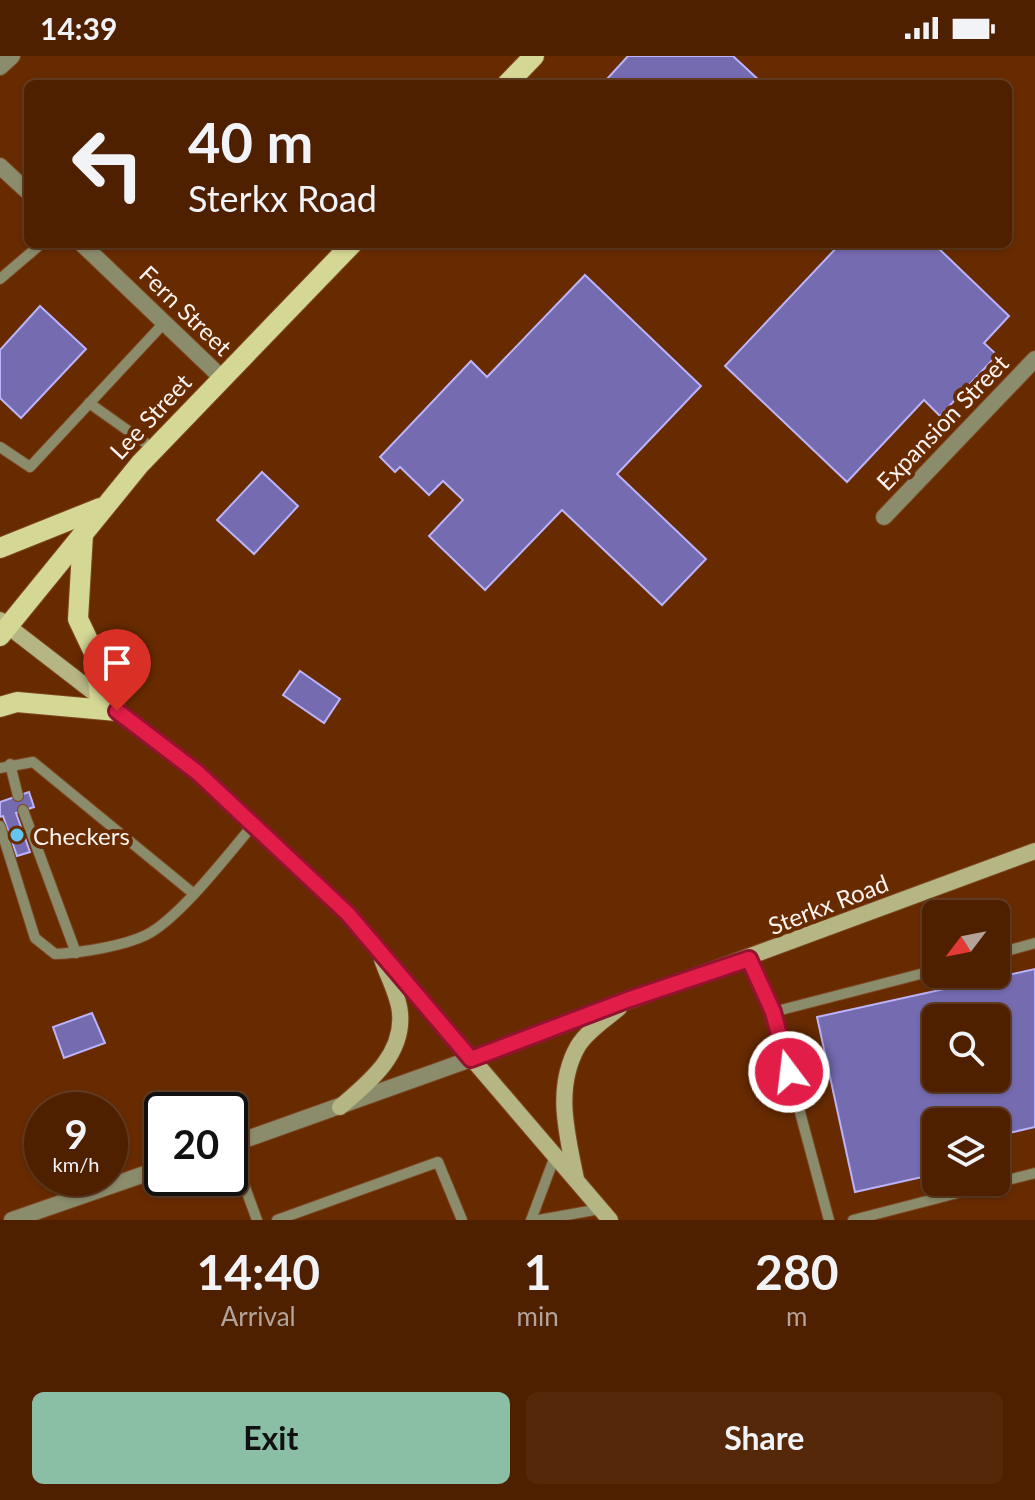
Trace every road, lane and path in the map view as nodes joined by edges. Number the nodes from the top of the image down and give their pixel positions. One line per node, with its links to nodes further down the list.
1 (12, 56): 3 (street)
2 (534, 56): 4 (main road)
3 (0, 67)
4 (511, 80)
5 (0, 166): 6 (street)
6 (24, 188)
7 (36, 248): 10 (lane)
8 (86, 248): 11 (street, Fern Street)
9 (348, 248): 13 (main road, Lee Street)
10 (0, 279)
11 (164, 323): 13 (street, Fern Street); 14 (lane)
12 (1035, 359): 18 (street, Expansion Street)
13 (222, 378): 16 (main road, Lee Street)
14 (89, 403): 15 (lane); 16 (lane)
15 (0, 447)
16 (154, 449): 17 (main road, Lee Street)
17 (104, 506): 19 (main road, Lee Street); 20 (main road)
18 (884, 517)
19 (83, 534): 21 (main road, Lee Street); 22 (main road)
20 (0, 548)
21 (3, 627): 22 (street)
22 (100, 699): 24 (street)
23 (0, 707): 24 (main road)
24 (117, 711): 28 (street)
25 (5, 766): 26 (lane); 31 (lane)
26 (18, 796)
27 (23, 810): 35 (lane)
28 (254, 824): 31 (lane); 33 (street)
29 (0, 826): 35 (lane)
30 (1035, 851): 36 (street, Sterkx Road)
31 (194, 894): 35 (lane)
32 (1035, 943): 34 (lane)
33 (378, 950): 40 (street); 41 (street)
34 (1010, 950)
35 (76, 953)
36 (749, 959): 38 (street, Sterkx Road); 39 (lane)
37 (922, 974): 39 (lane)
38 (627, 1000): 40 (street, Sterkx Road); 46 (street)
39 (773, 1012): 55 (lane)
40 (471, 1059): 41 (street, Sterkx Road); 43 (street)
41 (340, 1107): 42 (street, Sterkx Road)
42 (248, 1140)
43 (555, 1156): 46 (street); 53 (lane)
44 (1035, 1173): 56 (lane)
45 (144, 1174): 49 (street)
46 (576, 1180): 48 (street)
47 (248, 1195): 50 (lane)
48 (605, 1214): 54 (lane)
49 (12, 1220)
50 (257, 1220)
51 (277, 1220): 52 (lane)
52 (462, 1220)
53 (531, 1220)
54 (539, 1220)
55 (829, 1220)
56 (853, 1220)

